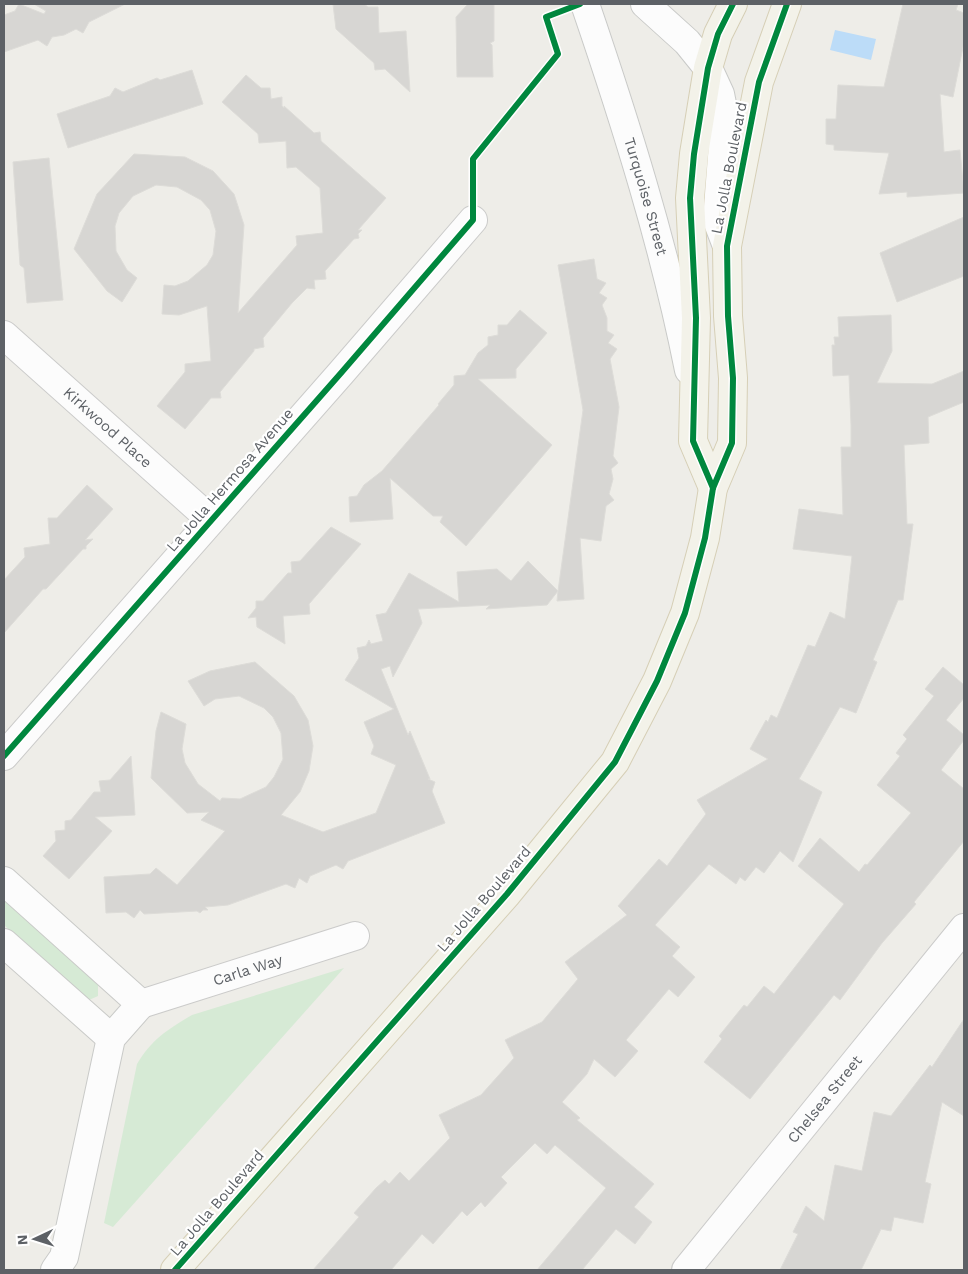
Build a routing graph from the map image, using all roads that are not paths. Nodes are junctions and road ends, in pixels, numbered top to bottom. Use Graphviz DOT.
graph roads {
  1 [pos="585,4"];
  2 [pos="645,4"];
  3 [pos="733,4"];
  4 [pos="787,4"];
  5 [pos="708,68"];
  6 [pos="473,220"];
  7 [pos="727,246"];
  8 [pos="4,335"];
  9 [pos="694,393"];
  10 [pos="713,488"];
  11 [pos="211,520"];
  12 [pos="4,756"];
  13 [pos="4,881"];
  14 [pos="964,928"];
  15 [pos="355,936"];
  16 [pos="4,944"];
  17 [pos="141,1004"];
  18 [pos="111,1038"];
  19 [pos="64,1266"];
  20 [pos="175,1270"];
  21 [pos="686,1270"];
  1 -- 9 [label="street, Turquoise Street"];
  2 -- 5 [label="street"];
  3 -- 5 [label="main road, La Jolla Boulevard"];
  4 -- 7 [label="main road, La Jolla Boulevard"];
  5 -- 7 [label="street"];
  5 -- 9 [label="main road, La Jolla Boulevard"];
  6 -- 11 [label="street, La Jolla Hermosa Avenue"];
  7 -- 10 [label="main road, La Jolla Boulevard"];
  8 -- 11 [label="street, Kirkwood Place"];
  9 -- 10 [label="main road, La Jolla Boulevard"];
  10 -- 20 [label="main road, La Jolla Boulevard"];
  11 -- 12 [label="street, La Jolla Hermosa Avenue"];
  13 -- 17 [label="street"];
  14 -- 21 [label="street, Chelsea Street"];
  15 -- 17 [label="street, Carla Way"];
  16 -- 18 [label="street"];
  17 -- 18 [label="street"];
  18 -- 19 [label="street"];
}
